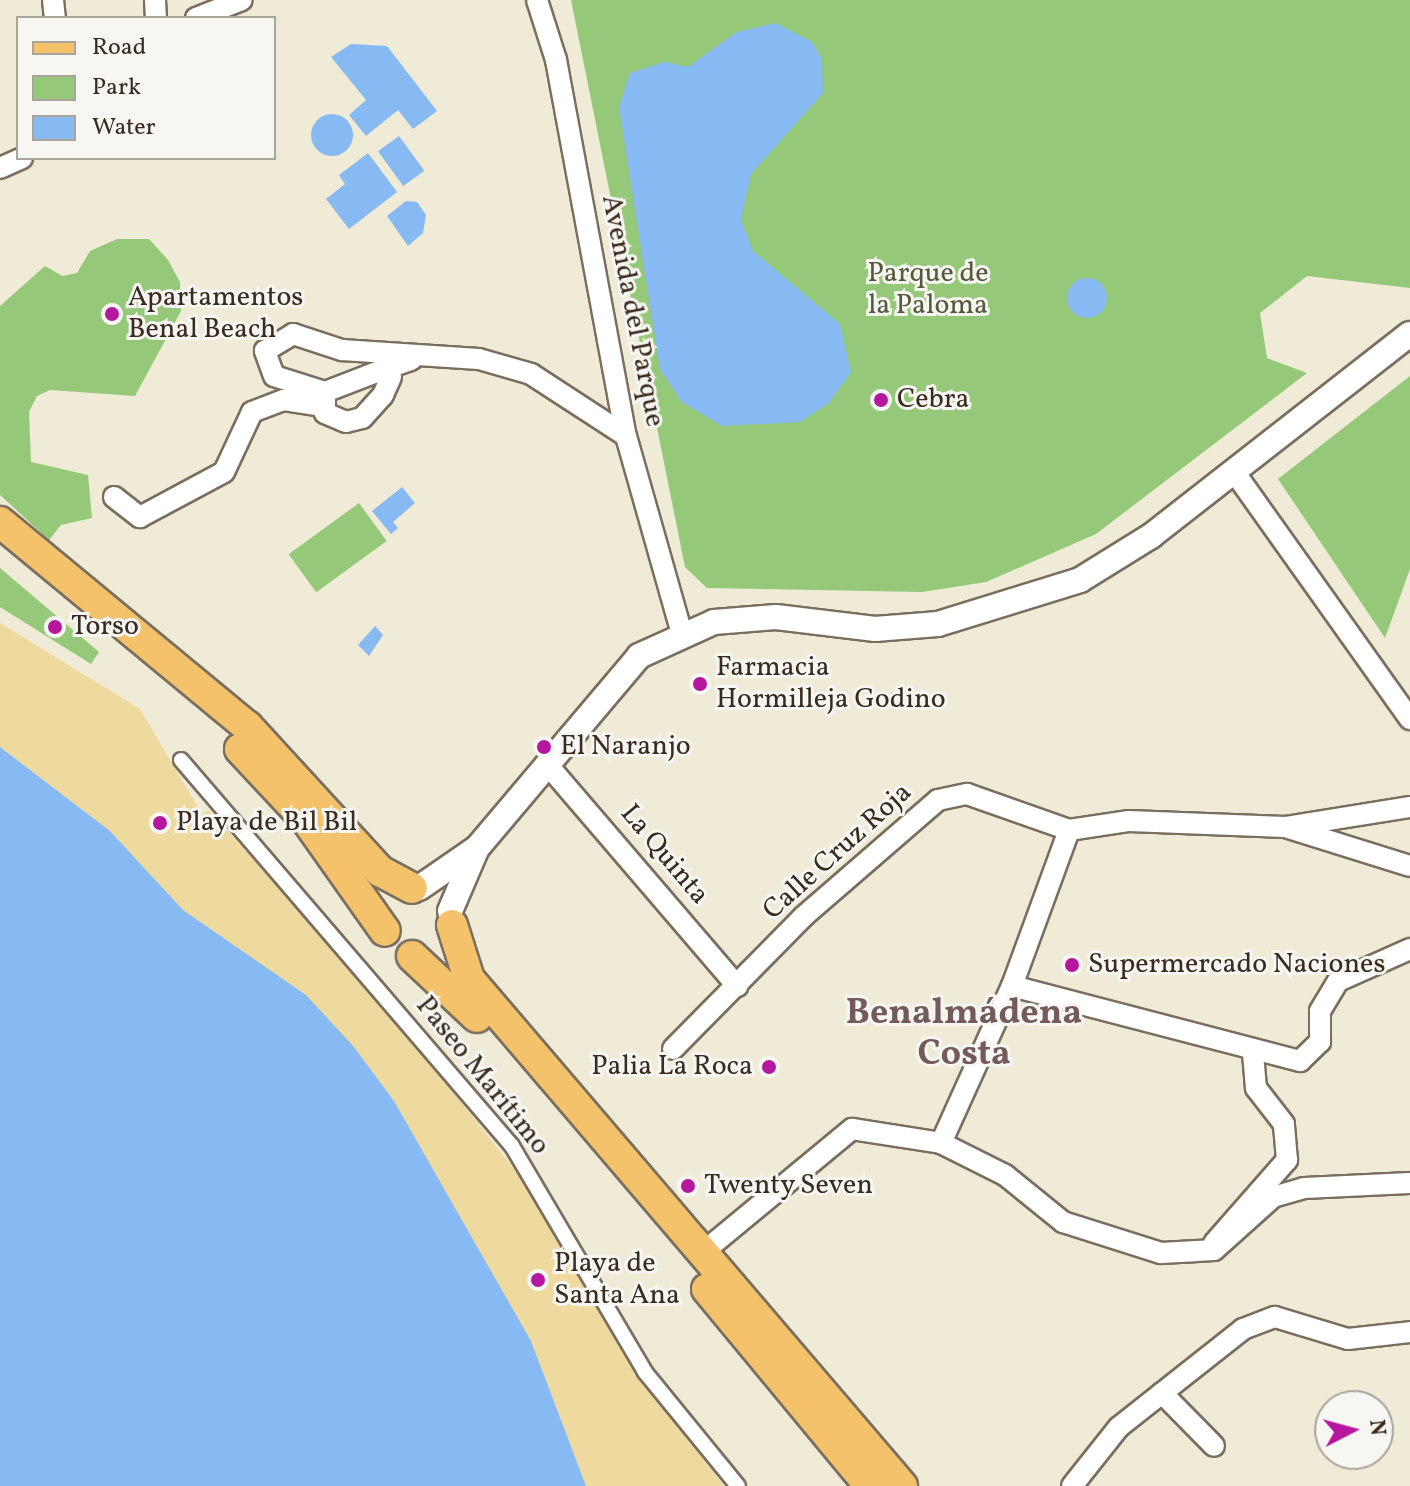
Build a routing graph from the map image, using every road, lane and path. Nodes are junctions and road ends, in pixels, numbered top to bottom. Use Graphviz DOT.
graph roads {
  1 [pos="242,0"];
  2 [pos="537,0"];
  3 [pos="201,16"];
  4 [pos="1410,334"];
  5 [pos="426,355"];
  6 [pos="382,370"];
  7 [pos="324,399"];
  8 [pos="626,436"];
  9 [pos="1235,473"];
  10 [pos="114,497"];
  11 [pos="0,522"];
  12 [pos="0,547"];
  13 [pos="681,631"];
  14 [pos="1410,719"];
  15 [pos="181,760"];
  16 [pos="546,763"];
  17 [pos="1410,807"];
  18 [pos="1285,827"];
  19 [pos="1069,830"];
  20 [pos="477,848"];
  21 [pos="1410,866"];
  22 [pos="416,888"];
  23 [pos="453,911"];
  24 [pos="385,931"];
  25 [pos="1410,949"];
  26 [pos="412,956"];
  27 [pos="737,986"];
  28 [pos="1012,986"];
  29 [pos="673,1049"];
  30 [pos="1253,1054"];
  31 [pos="941,1143"];
  32 [pos="1410,1183"];
  33 [pos="1214,1250"];
  34 [pos="702,1253"];
  35 [pos="1410,1332"];
  36 [pos="1162,1393"];
  37 [pos="1214,1446"];
  38 [pos="738,1486"];
  39 [pos="870,1486"];
  40 [pos="902,1486"];
  41 [pos="1072,1486"];
  1 -- 3 [label="street"];
  2 -- 8 [label="street, Avenida del Parque"];
  4 -- 9 [label="street"];
  5 -- 6 [label="street"];
  5 -- 7 [label="street"];
  5 -- 8 [label="street"];
  6 -- 7 [label="street"];
  6 -- 7 [label="street"];
  7 -- 10 [label="street"];
  8 -- 13 [label="street, Avenida del Parque"];
  9 -- 13 [label="street"];
  9 -- 14 [label="street"];
  11 -- 22 [label="main road"];
  12 -- 24 [label="main road"];
  13 -- 16 [label="street"];
  15 -- 38 [label="street, Paseo Marítimo"];
  16 -- 20 [label="street"];
  16 -- 27 [label="street, La Quinta"];
  17 -- 18 [label="street, Calle Cruz Roja"];
  18 -- 19 [label="street, Calle Cruz Roja"];
  18 -- 21 [label="street"];
  19 -- 27 [label="street, Calle Cruz Roja"];
  19 -- 28 [label="street"];
  20 -- 22 [label="street"];
  20 -- 23 [label="street"];
  22 -- 23 [label="main road"];
  22 -- 24 [label="main road"];
  23 -- 26 [label="main road"];
  23 -- 34 [label="main road"];
  24 -- 26 [label="main road"];
  25 -- 30 [label="street"];
  26 -- 39 [label="main road"];
  27 -- 29 [label="street, Calle Cruz Roja"];
  28 -- 30 [label="street"];
  28 -- 31 [label="street"];
  30 -- 33 [label="street"];
  31 -- 33 [label="street"];
  31 -- 34 [label="street"];
  32 -- 33 [label="street"];
  34 -- 40 [label="main road"];
  35 -- 36 [label="street"];
  36 -- 37 [label="street"];
  36 -- 41 [label="street"];
}
